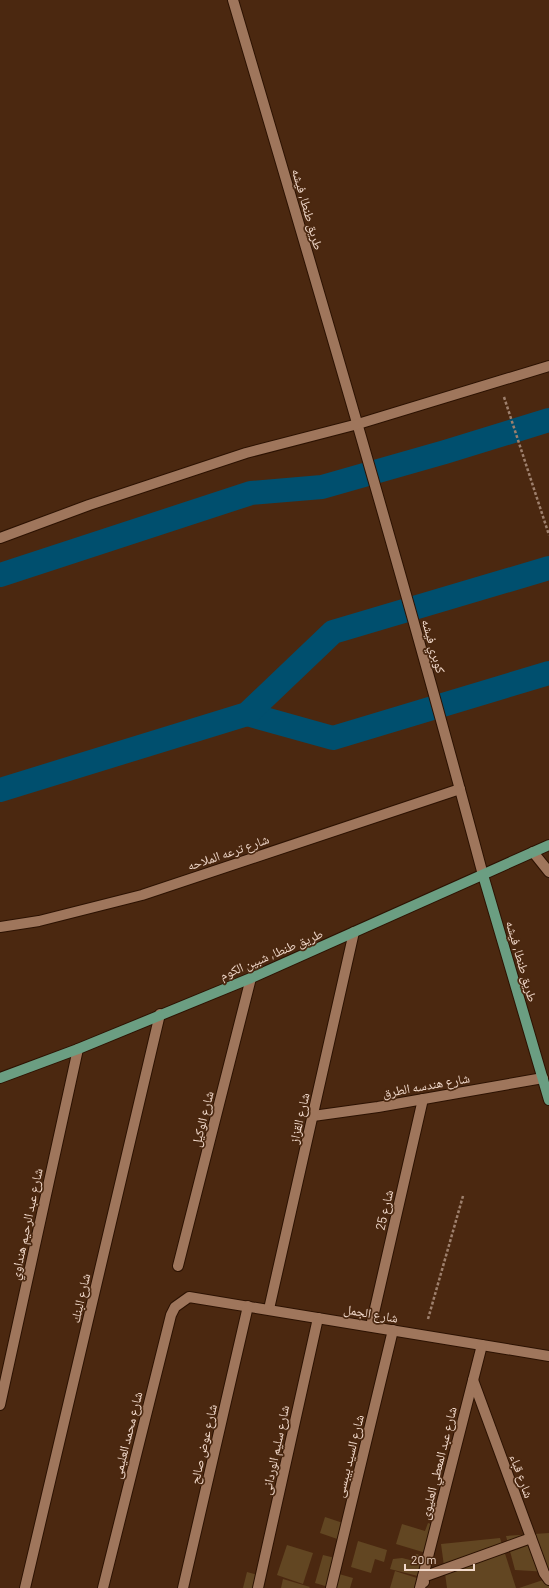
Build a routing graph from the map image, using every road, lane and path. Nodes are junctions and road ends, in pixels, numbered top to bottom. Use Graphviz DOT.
graph roads {
  1 [pos="233,0"];
  2 [pos="549,366"];
  3 [pos="499,382"];
  4 [pos="358,424"];
  5 [pos="549,535"];
  6 [pos="0,538"];
  7 [pos="460,789"];
  8 [pos="549,846"];
  9 [pos="533,852"];
  10 [pos="549,872"];
  11 [pos="483,875"];
  12 [pos="0,927"];
  13 [pos="354,932"];
  14 [pos="251,978"];
  15 [pos="160,1014"];
  16 [pos="78,1049"];
  17 [pos="0,1078"];
  18 [pos="543,1078"];
  19 [pos="423,1099"];
  20 [pos="549,1100"];
  21 [pos="313,1116"];
  22 [pos="463,1196"];
  23 [pos="178,1266"];
  24 [pos="189,1296"];
  25 [pos="248,1306"];
  26 [pos="269,1310"];
  27 [pos="318,1318"];
  28 [pos="371,1326"];
  29 [pos="393,1330"];
  30 [pos="424,1335"];
  31 [pos="482,1344"];
  32 [pos="549,1356"];
  33 [pos="473,1380"];
  34 [pos="0,1406"];
  35 [pos="531,1538"];
  36 [pos="423,1577"];
  37 [pos="549,1580"];
  38 [pos="25,1588"];
  39 [pos="103,1588"];
  40 [pos="183,1588"];
  41 [pos="258,1588"];
  42 [pos="331,1588"];
  43 [pos="420,1588"];
  44 [pos="426,1588"];
  1 -- 4 [label="street, طريق طنطا, فيشه"];
  2 -- 3 [label="street"];
  3 -- 4 [label="street"];
  3 -- 5 [label="path"];
  4 -- 6 [label="street"];
  4 -- 7 [label="street, كوبري فيشه"];
  7 -- 11 [label="street, كوبري فيشه"];
  7 -- 12 [label="street, شارع ترعه الملاحه"];
  8 -- 9 [label="main road, طريق طنطا, شبين الكوم"];
  9 -- 10 [label="street"];
  9 -- 11 [label="main road, طريق طنطا, شبين الكوم"];
  11 -- 13 [label="main road, طريق طنطا, شبين الكوم"];
  11 -- 18 [label="main road, طريق طنطا, فيشه"];
  13 -- 14 [label="main road, طريق طنطا, شبين الكوم"];
  13 -- 21 [label="street, شارع القزاز"];
  14 -- 15 [label="main road, طريق طنطا, شبين الكوم"];
  14 -- 23 [label="street, شارع الوكيل"];
  15 -- 16 [label="main road, طريق طنطا, شبين الكوم"];
  15 -- 38 [label="street, شارع البنك"];
  16 -- 17 [label="main road, طريق طنطا, شبين الكوم"];
  16 -- 34 [label="street, شارع عبد الرحيم هنداوي"];
  18 -- 19 [label="street, شارع هندسه الطرق"];
  18 -- 20 [label="main road, طريق طنطا, فيشه"];
  19 -- 21 [label="street, شارع هندسه الطرق"];
  19 -- 28 [label="street, شارع 25"];
  21 -- 26 [label="street, شارع القزاز"];
  22 -- 30 [label="path"];
  24 -- 25 [label="street, شارع الجمل"];
  24 -- 39 [label="street, شارع محمد العليمى"];
  25 -- 26 [label="street, شارع الجمل"];
  25 -- 40 [label="street, شارع عوض صالح"];
  26 -- 27 [label="street, شارع الجمل"];
  27 -- 28 [label="street, شارع الجمل"];
  27 -- 41 [label="street, شارع سليم الوردانى"];
  28 -- 29 [label="street, شارع الجمل"];
  29 -- 30 [label="street, شارع الجمل"];
  29 -- 42 [label="street, شارع السيد بيبسى"];
  30 -- 31 [label="street, شارع الجمل"];
  31 -- 32 [label="street, شارع الجمل"];
  31 -- 33 [label="street, شارع عبد المعطي العليوى"];
  33 -- 35 [label="street, شارع قباء"];
  33 -- 36 [label="street, شارع عبد المعطي العليوى"];
  35 -- 36 [label="street"];
  35 -- 37 [label="street, شارع قباء"];
  36 -- 43 [label="street, شارع عبد المعطي العليوى"];
  36 -- 44 [label="street"];
}
